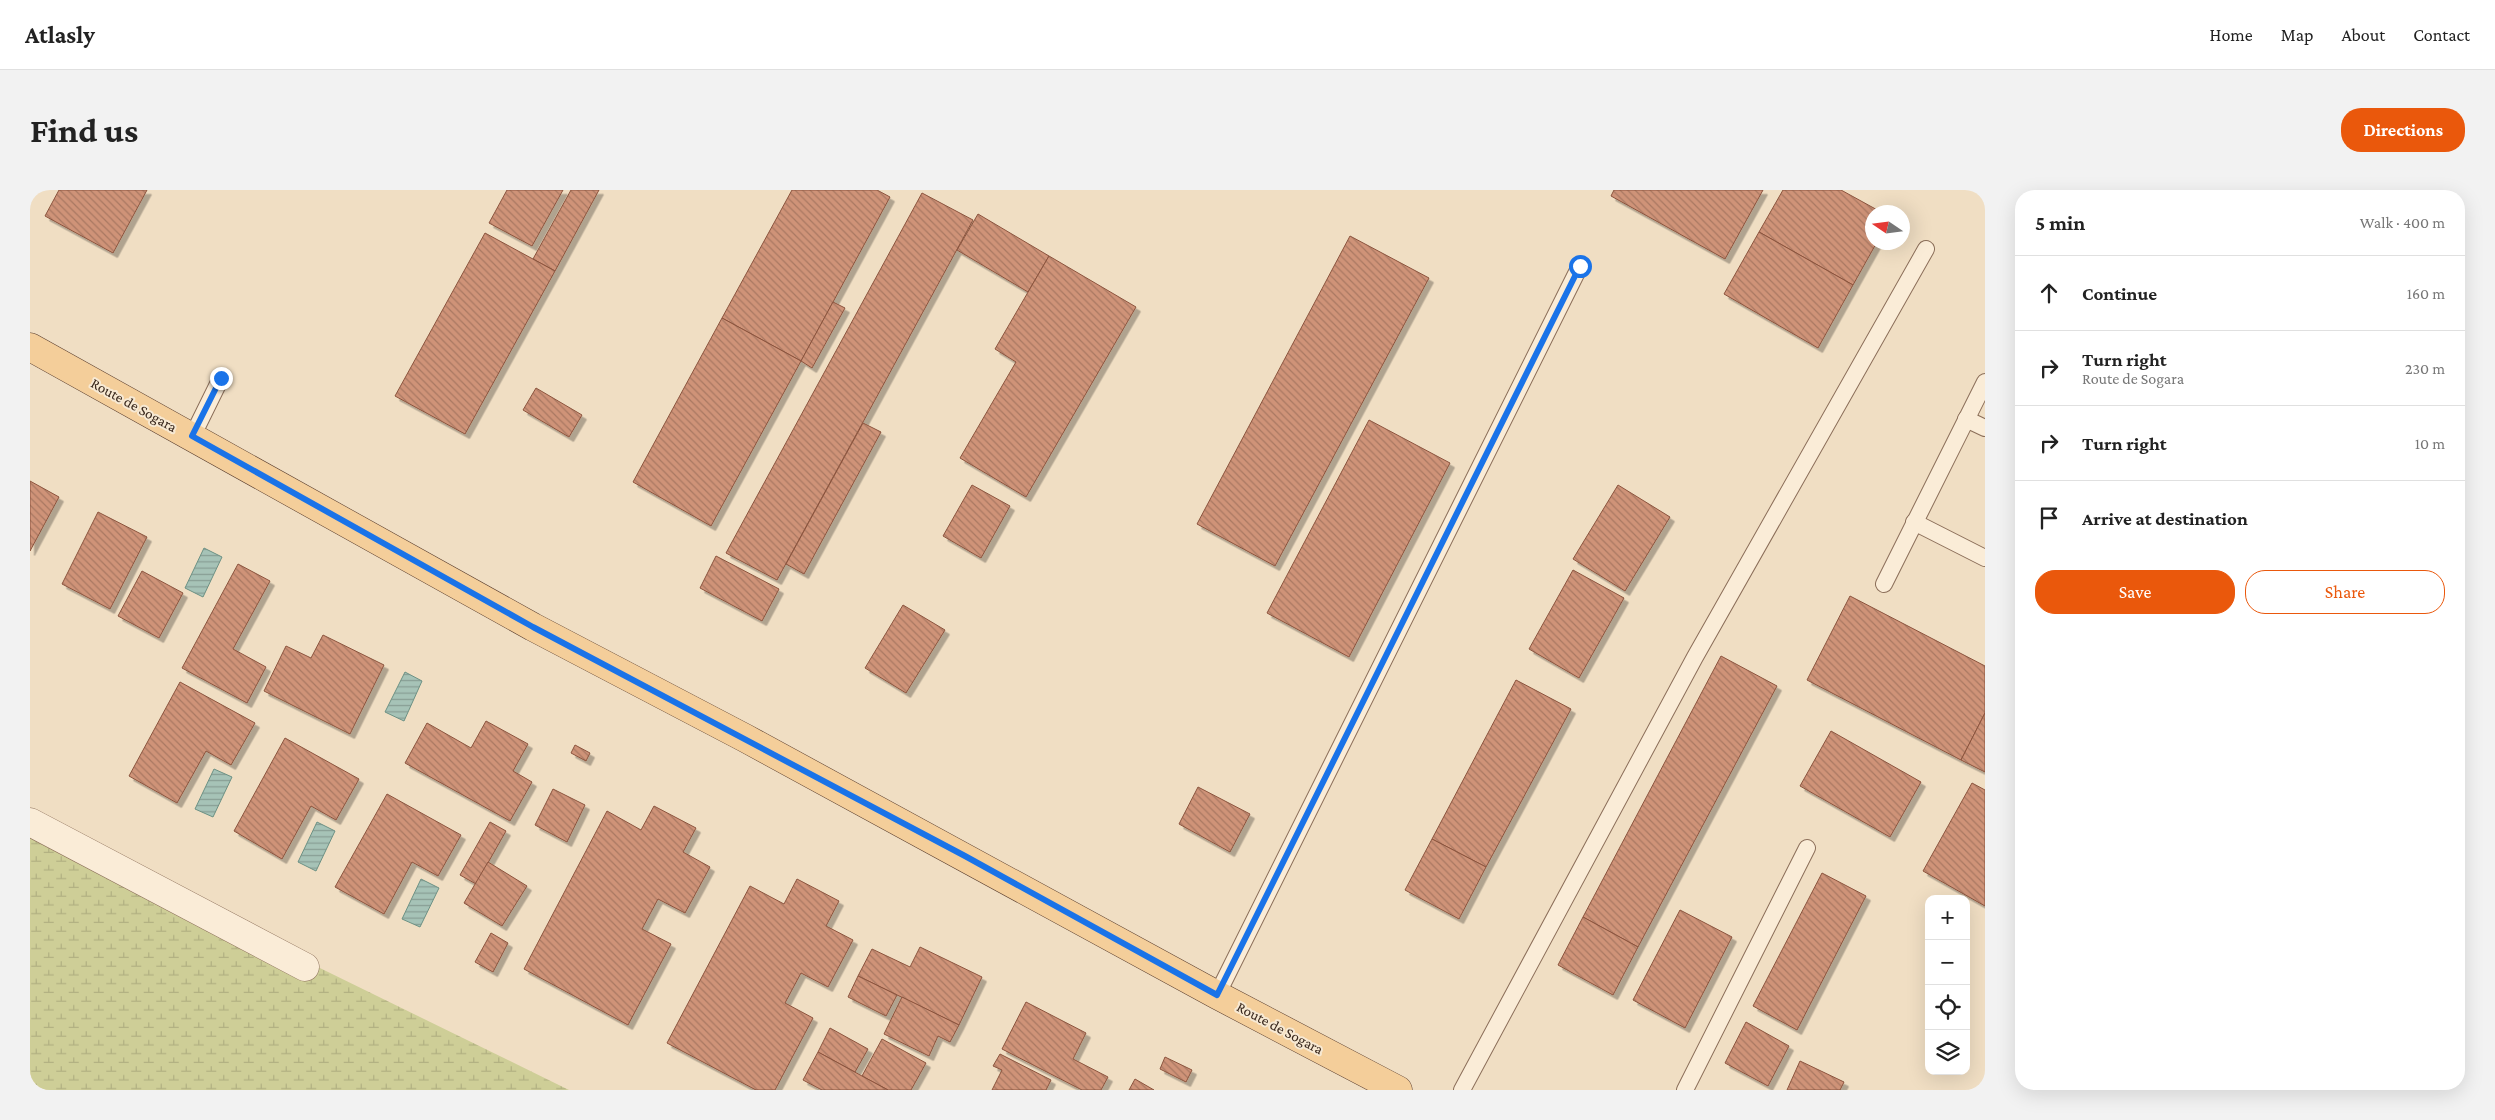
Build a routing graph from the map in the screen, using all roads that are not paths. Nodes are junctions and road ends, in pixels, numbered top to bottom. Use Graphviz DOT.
graph roads {
  1 [pos="1926,249"];
  2 [pos="1580,266"];
  3 [pos="30,348"];
  4 [pos="221,378"];
  5 [pos="1985,382"];
  6 [pos="1966,419"];
  7 [pos="1985,428"];
  8 [pos="192,436"];
  9 [pos="1914,522"];
  10 [pos="1985,558"];
  11 [pos="1884,584"];
  12 [pos="30,822"];
  13 [pos="1807,848"];
  14 [pos="306,967"];
  15 [pos="1217,995"];
  16 [pos="1398,1090"];
  17 [pos="1462,1090"];
  18 [pos="1685,1090"];
  1 -- 17 [label="lane"];
  2 -- 15 [label="lane"];
  3 -- 8 [label="main road, Route de Sogara"];
  4 -- 8 [label="lane"];
  5 -- 6 [label="lane"];
  6 -- 7 [label="lane"];
  6 -- 9 [label="lane"];
  8 -- 15 [label="main road, Route de Sogara"];
  9 -- 10 [label="lane"];
  9 -- 11 [label="lane"];
  12 -- 14 [label="street"];
  13 -- 18 [label="lane"];
  15 -- 16 [label="main road, Route de Sogara"];
}
